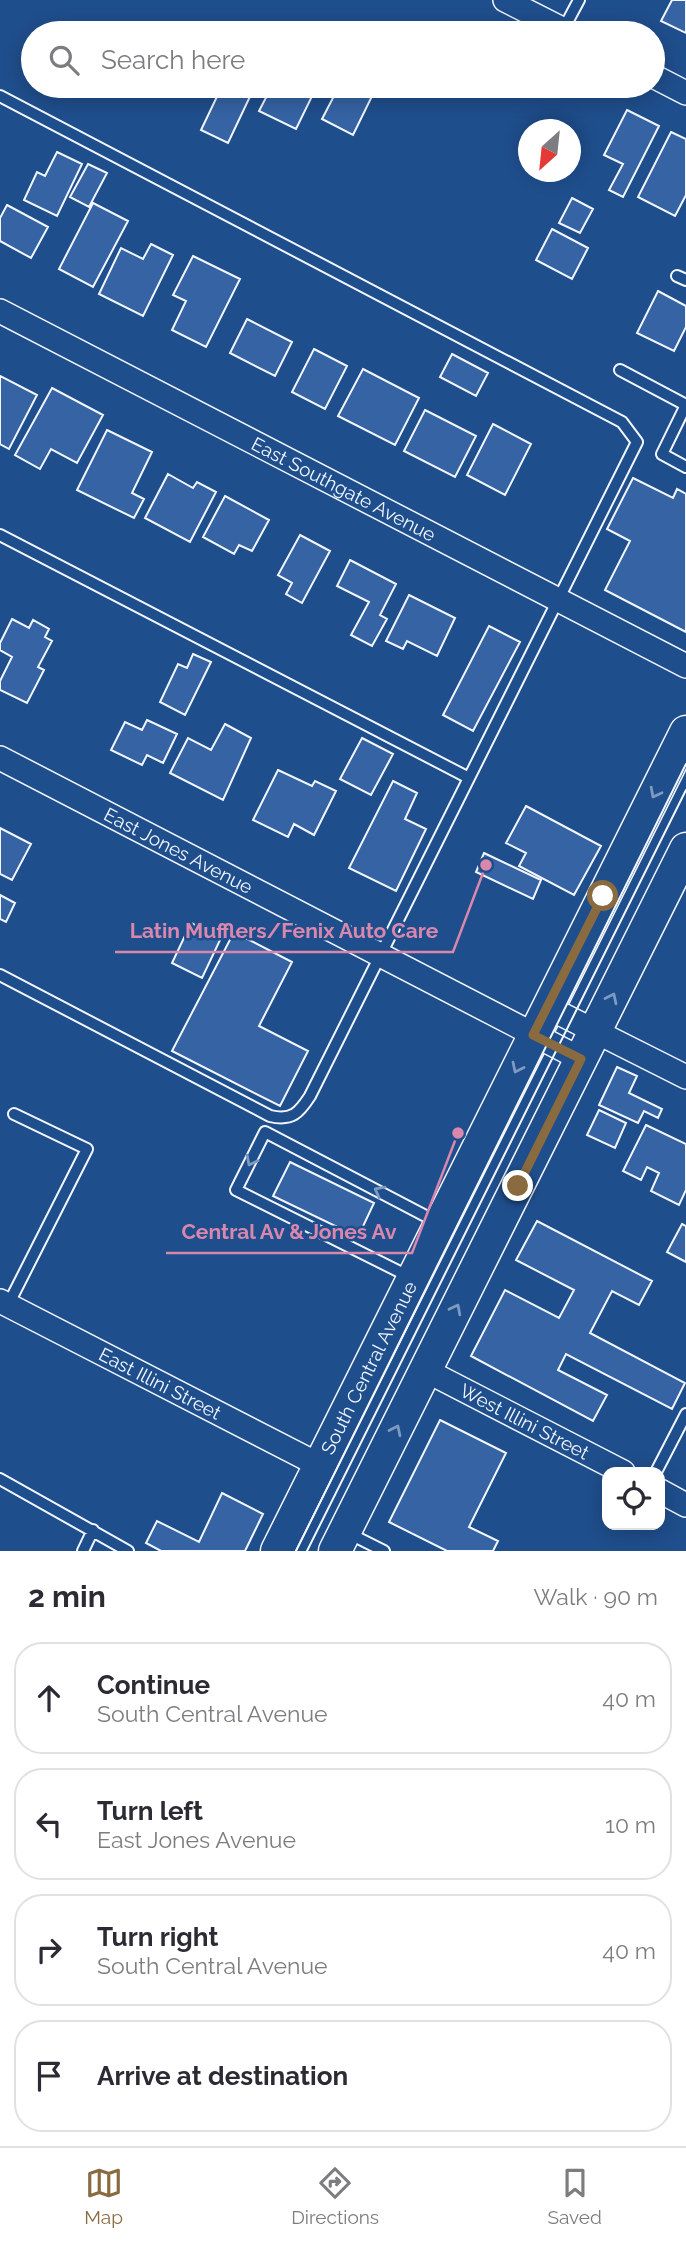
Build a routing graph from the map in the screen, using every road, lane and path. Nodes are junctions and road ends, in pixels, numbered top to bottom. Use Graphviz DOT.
graph roads {
  1 [pos="505,0"];
  2 [pos="579,0"];
  3 [pos="546,21"];
  4 [pos="571,21"];
  5 [pos="665,82"];
  6 [pos="686,93"];
  7 [pos="0,96"];
  8 [pos="0,310"];
  9 [pos="620,370"];
  10 [pos="686,405"];
  11 [pos="686,467"];
  12 [pos="0,535"];
  13 [pos="556,599"];
  14 [pos="686,666"];
  15 [pos="686,732"];
  16 [pos="0,758"];
  17 [pos="469,778"];
  18 [pos="686,849"];
  19 [pos="381,956"];
  20 [pos="0,975"];
  21 [pos="547,1007"];
  22 [pos="596,1030"];
  23 [pos="533,1035"];
  24 [pos="581,1059"];
  25 [pos="686,1077"];
  26 [pos="14,1114"];
  27 [pos="440,1223"];
  28 [pos="412,1278"];
  29 [pos="4,1303"];
  30 [pos="425,1370"];
  31 [pos="686,1414"];
  32 [pos="319,1465"];
  33 [pos="613,1467"];
  34 [pos="659,1467"];
  35 [pos="0,1479"];
  36 [pos="665,1494"];
  37 [pos="686,1505"];
  38 [pos="93,1530"];
  39 [pos="340,1541"];
  40 [pos="83,1551"];
  41 [pos="128,1551"];
  42 [pos="277,1551"];
  43 [pos="384,1551"];
  1 -- 3 [label="street"];
  2 -- 4 [label="lane"];
  5 -- 6 [label="street"];
  7 -- 13 [label="lane"];
  8 -- 13 [label="street, East Southgate Avenue"];
  9 -- 10 [label="lane"];
  10 -- 11 [label="lane"];
  12 -- 17 [label="lane"];
  13 -- 14 [label="street, East Southgate Avenue"];
  13 -- 17 [label="lane"];
  15 -- 21 [label="main road, South Central Avenue, one-way"];
  16 -- 19 [label="street, East Jones Avenue"];
  17 -- 19 [label="lane"];
  22 -- 18 [label="main road, one-way"];
  19 -- 20 [label="lane"];
  19 -- 23 [label="street, East Jones Avenue"];
  21 -- 22 [label="street"];
  21 -- 23 [label="main road, South Central Avenue"];
  22 -- 24 [label="main road"];
  22 -- 25 [label="street"];
  23 -- 24 [label="street, East Jones Avenue"];
  23 -- 27 [label="main road, South Central Avenue, one-way"];
  30 -- 24 [label="main road, one-way"];
  26 -- 29 [label="lane"];
  27 -- 28 [label="main road, South Central Avenue"];
  27 -- 28 [label="lane, one-way"];
  28 -- 32 [label="main road, South Central Avenue"];
  29 -- 32 [label="street, East Illini Street"];
  30 -- 33 [label="street, West Illini Street"];
  39 -- 30 [label="main road, one-way"];
  31 -- 34 [label="lane"];
  32 -- 42 [label="main road, South Central Avenue"];
  35 -- 38 [label="lane"];
  36 -- 37 [label="street"];
  38 -- 40 [label="lane"];
  38 -- 41 [label="lane"];
  39 -- 43 [label="lane"];
}
